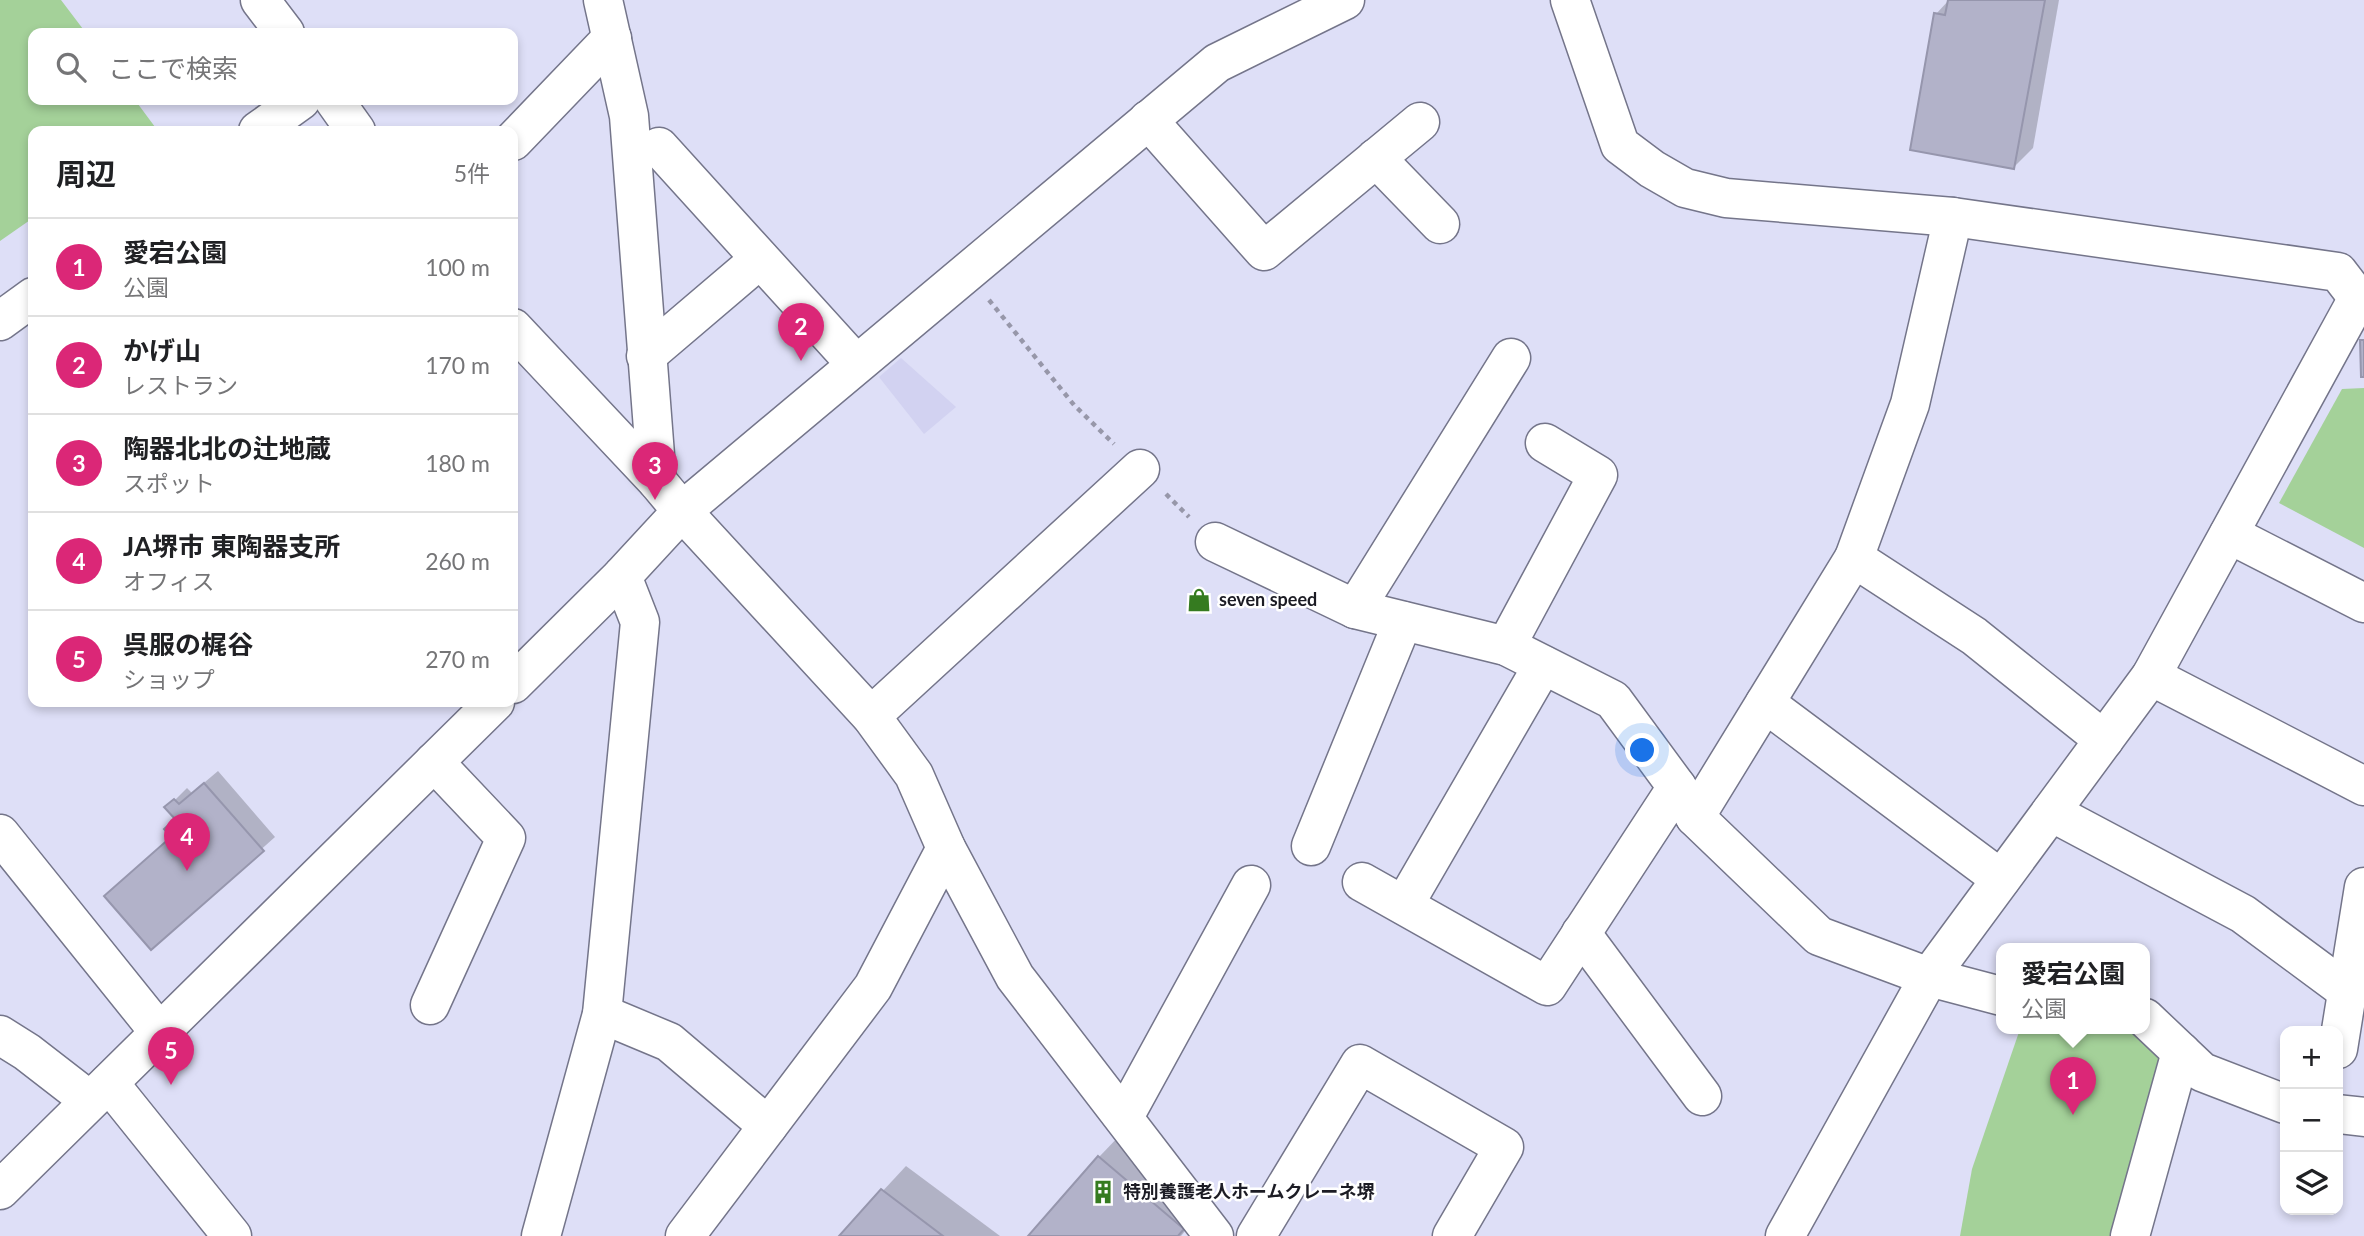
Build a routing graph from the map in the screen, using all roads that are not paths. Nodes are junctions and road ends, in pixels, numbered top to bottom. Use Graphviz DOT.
graph roads {
  1 [pos="260,0"];
  2 [pos="603,0"];
  3 [pos="1345,0"];
  4 [pos="1570,0"];
  5 [pos="281,28"];
  6 [pos="612,38"];
  7 [pos="294,105"];
  8 [pos="338,105"];
  9 [pos="1149,120"];
  10 [pos="1420,122"];
  11 [pos="265,126"];
  12 [pos="352,126"];
  13 [pos="518,136"];
  14 [pos="659,147"];
  15 [pos="1376,158"];
  16 [pos="1953,217"];
  17 [pos="1440,224"];
  18 [pos="760,259"];
  19 [pos="2361,298"];
  20 [pos="28,301"];
  21 [pos="0,321"];
  22 [pos="518,332"];
  23 [pos="646,356"];
  24 [pos="1511,358"];
  25 [pos="856,364"];
  26 [pos="1545,443"];
  27 [pos="1140,470"];
  28 [pos="657,481"];
  29 [pos="682,511"];
  30 [pos="2229,534"];
  31 [pos="1215,542"];
  32 [pos="1854,558"];
  33 [pos="622,576"];
  34 [pos="2364,603"];
  35 [pos="1355,609"];
  36 [pos="1403,621"];
  37 [pos="1506,646"];
  38 [pos="1543,665"];
  39 [pos="2151,676"];
  40 [pos="518,679"];
  41 [pos="1765,703"];
  42 [pos="490,707"];
  43 [pos="872,716"];
  44 [pos="2104,740"];
  45 [pos="434,762"];
  46 [pos="2364,786"];
  47 [pos="1686,802"];
  48 [pos="2051,812"];
  49 [pos="0,834"];
  50 [pos="1311,846"];
  51 [pos="946,848"];
  52 [pos="2001,879"];
  53 [pos="1362,882"];
  54 [pos="1251,885"];
  55 [pos="2364,887"];
  56 [pos="1404,905"];
  57 [pos="1581,933"];
  58 [pos="1928,976"];
  59 [pos="2347,991"];
  60 [pos="1996,995"];
  61 [pos="430,1005"];
  62 [pos="602,1014"];
  63 [pos="2150,1023"];
  64 [pos="2342,1026"];
  65 [pos="160,1034"];
  66 [pos="0,1035"];
  67 [pos="2181,1052"];
  68 [pos="99,1091"];
  69 [pos="1702,1096"];
  70 [pos="2280,1102"];
  71 [pos="2343,1115"];
  72 [pos="1124,1117"];
  73 [pos="2364,1118"];
  74 [pos="768,1126"];
  75 [pos="0,1190"];
  76 [pos="232,1236"];
  77 [pos="541,1236"];
  78 [pos="685,1236"];
  79 [pos="1214,1236"];
  80 [pos="1256,1236"];
  81 [pos="1452,1236"];
  82 [pos="1785,1236"];
  83 [pos="2130,1236"];
  1 -- 5 [label="street"];
  2 -- 6 [label="street"];
  3 -- 9 [label="street"];
  4 -- 16 [label="street"];
  6 -- 13 [label="street"];
  6 -- 23 [label="street"];
  7 -- 11 [label="street"];
  8 -- 12 [label="street"];
  9 -- 15 [label="street"];
  9 -- 25 [label="street"];
  10 -- 15 [label="street"];
  14 -- 18 [label="street"];
  15 -- 17 [label="street"];
  16 -- 19 [label="street"];
  16 -- 32 [label="street"];
  18 -- 23 [label="street"];
  18 -- 25 [label="street"];
  19 -- 30 [label="street"];
  20 -- 21 [label="street"];
  22 -- 28 [label="street"];
  23 -- 28 [label="street"];
  24 -- 35 [label="street"];
  25 -- 29 [label="street"];
  26 -- 37 [label="street"];
  27 -- 43 [label="street"];
  28 -- 29 [label="street"];
  29 -- 33 [label="street"];
  29 -- 43 [label="street"];
  30 -- 34 [label="street"];
  30 -- 39 [label="street"];
  31 -- 35 [label="street"];
  32 -- 41 [label="street"];
  32 -- 44 [label="street"];
  33 -- 40 [label="street"];
  33 -- 62 [label="street"];
  35 -- 36 [label="street"];
  36 -- 37 [label="street"];
  36 -- 50 [label="street"];
  37 -- 38 [label="street"];
  38 -- 47 [label="street"];
  38 -- 56 [label="street"];
  39 -- 44 [label="street"];
  39 -- 46 [label="street"];
  41 -- 47 [label="street"];
  41 -- 52 [label="street"];
  42 -- 45 [label="street"];
  43 -- 51 [label="street"];
  44 -- 48 [label="street"];
  45 -- 61 [label="street"];
  45 -- 65 [label="street"];
  47 -- 57 [label="street"];
  47 -- 58 [label="street"];
  48 -- 52 [label="street"];
  48 -- 59 [label="street"];
  49 -- 65 [label="street"];
  51 -- 72 [label="street"];
  51 -- 74 [label="street"];
  52 -- 58 [label="street"];
  53 -- 56 [label="street"];
  54 -- 72 [label="street"];
  55 -- 59 [label="street"];
  56 -- 57 [label="street"];
  57 -- 69 [label="street"];
  58 -- 60 [label="street"];
  58 -- 82 [label="street"];
  59 -- 64 [label="street"];
  62 -- 74 [label="street"];
  62 -- 77 [label="street"];
  63 -- 67 [label="street"];
  65 -- 68 [label="street"];
  66 -- 68 [label="street"];
  67 -- 70 [label="street"];
  67 -- 83 [label="street"];
  68 -- 75 [label="street"];
  68 -- 76 [label="street"];
  71 -- 73 [label="street"];
  72 -- 79 [label="street"];
  74 -- 78 [label="street"];
  80 -- 81 [label="street"];
}
